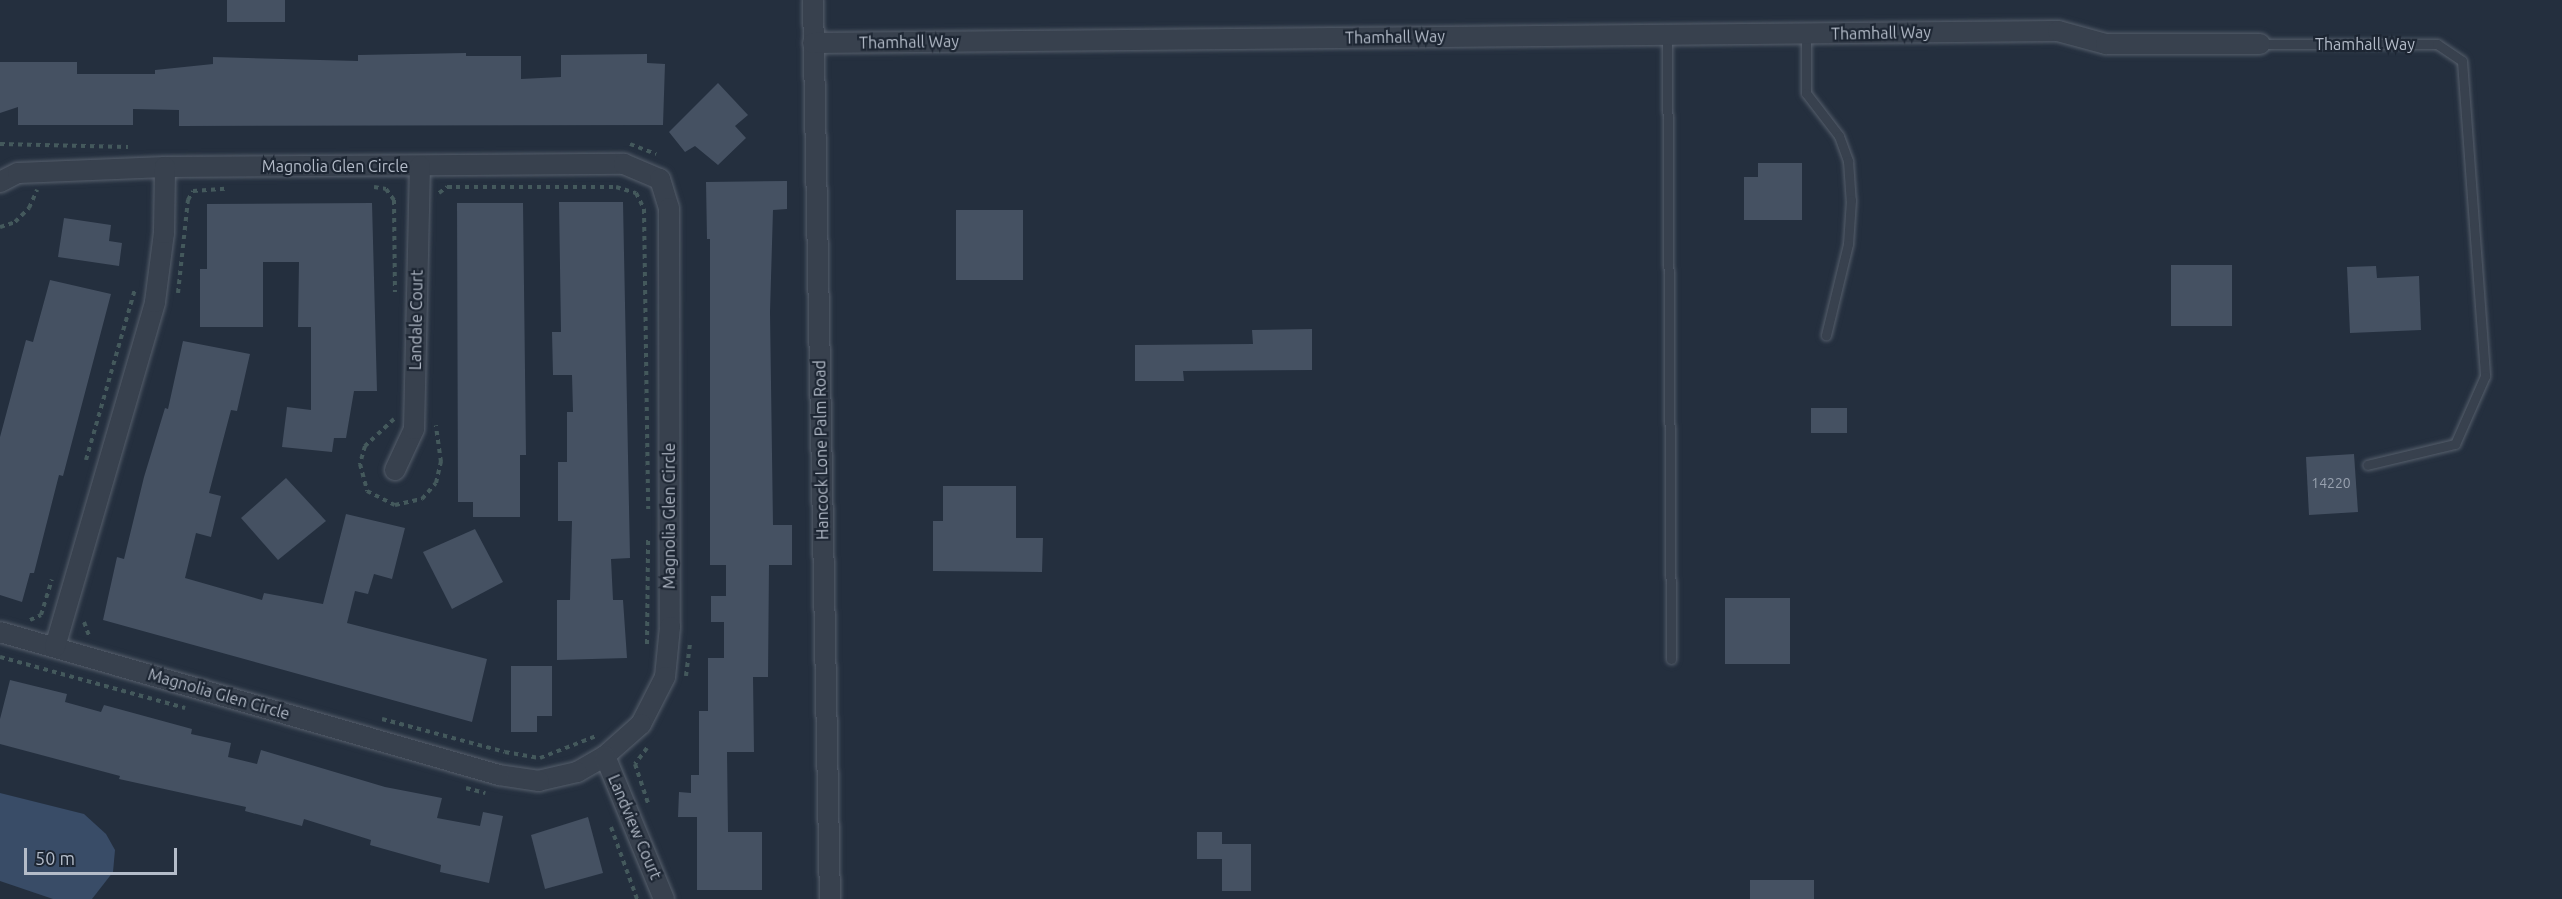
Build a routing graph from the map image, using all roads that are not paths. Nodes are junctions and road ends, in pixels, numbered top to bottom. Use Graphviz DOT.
graph roads {
  1 [pos="813,0"];
  2 [pos="1806,33"];
  3 [pos="1667,35"];
  4 [pos="813,43"];
  5 [pos="2260,44"];
  6 [pos="420,166"];
  7 [pos="165,168"];
  8 [pos="0,182"];
  9 [pos="1826,335"];
  10 [pos="2367,465"];
  11 [pos="395,470"];
  12 [pos="0,632"];
  13 [pos="56,647"];
  14 [pos="1671,659"];
  15 [pos="604,756"];
  16 [pos="664,899"];
  17 [pos="830,899"];
  1 -- 4 [label="street, Hancock Lone Palm Road"];
  2 -- 3 [label="street, Thamhall Way"];
  2 -- 5 [label="street, Thamhall Way"];
  2 -- 9 [label="lane"];
  3 -- 4 [label="street, Thamhall Way"];
  3 -- 14 [label="lane"];
  4 -- 17 [label="street, Hancock Lone Palm Road"];
  5 -- 10 [label="lane, Thamhall Way"];
  6 -- 7 [label="street, Magnolia Glen Circle"];
  6 -- 11 [label="street, Landale Court"];
  6 -- 15 [label="street, Magnolia Glen Circle"];
  7 -- 8 [label="street, Magnolia Glen Circle"];
  7 -- 13 [label="street"];
  12 -- 13 [label="street, Magnolia Glen Circle"];
  13 -- 15 [label="street, Magnolia Glen Circle"];
  15 -- 16 [label="street, Landview Court"];
}
